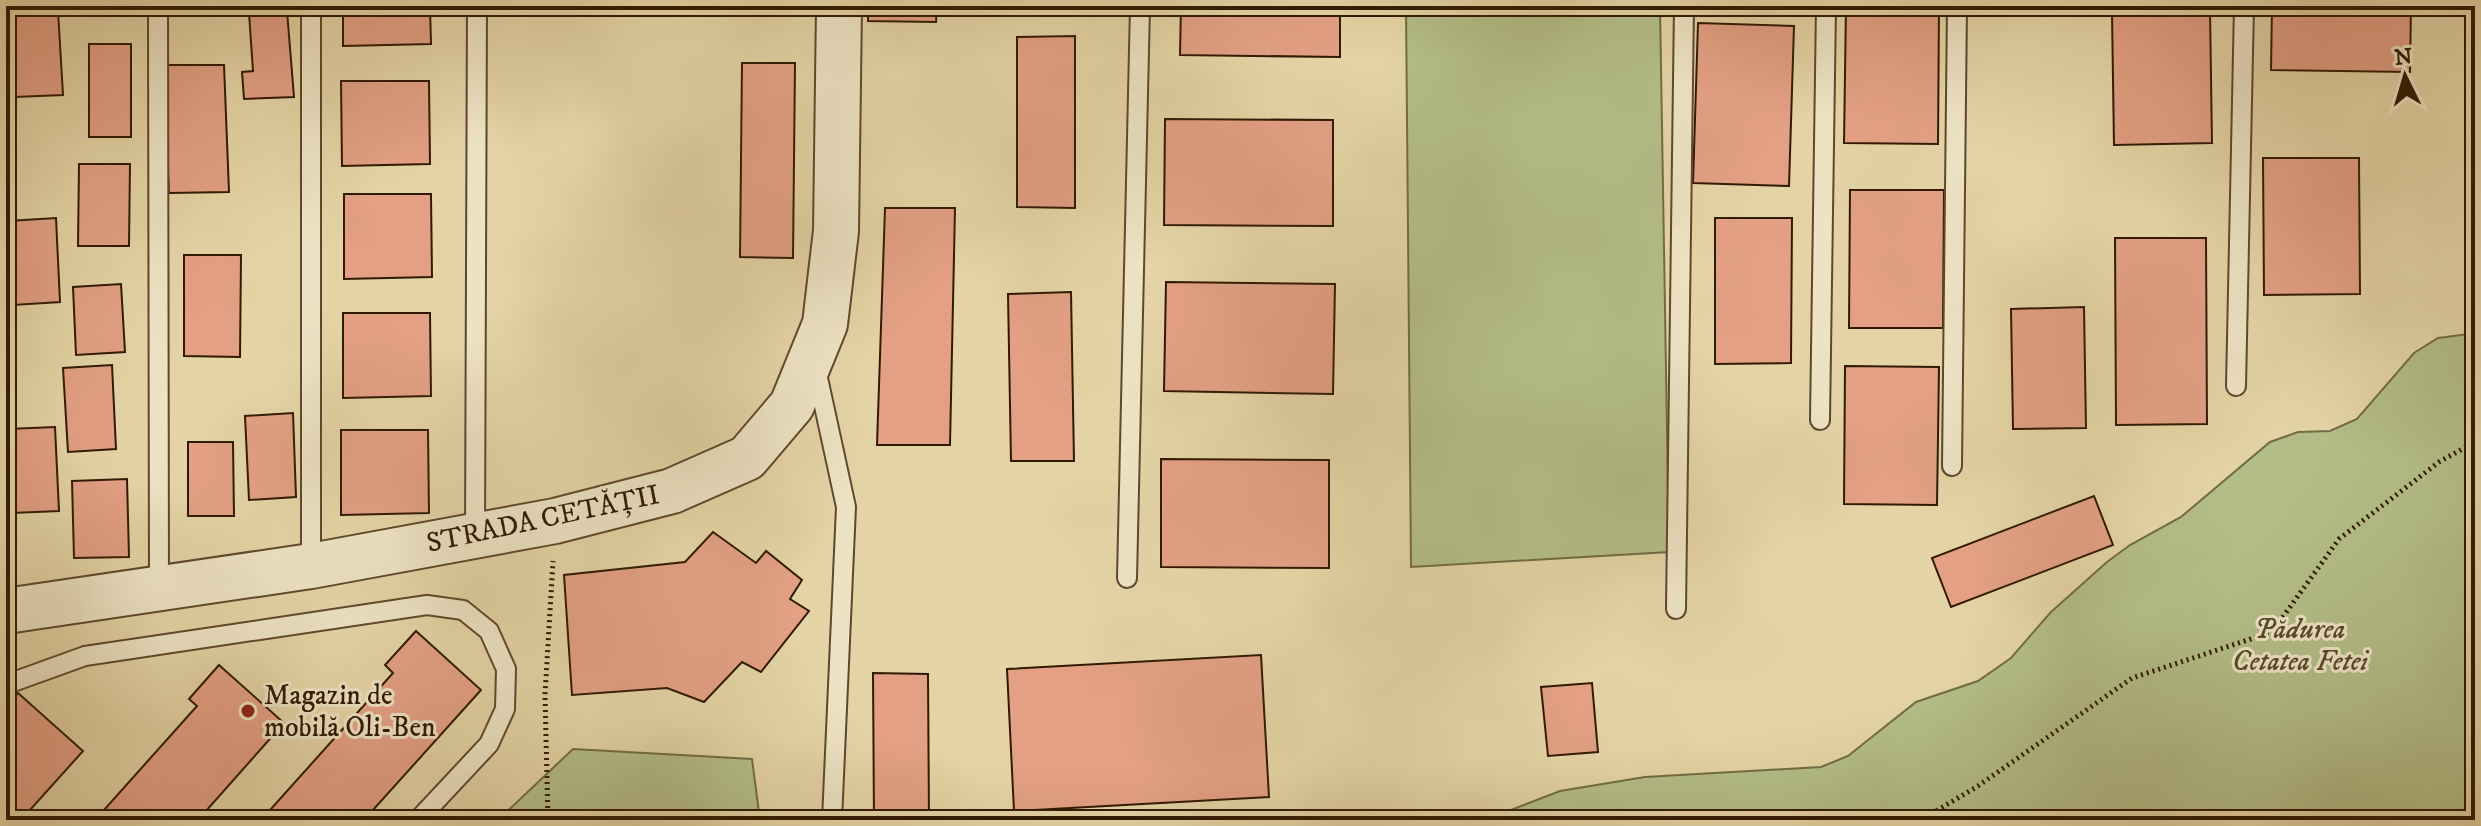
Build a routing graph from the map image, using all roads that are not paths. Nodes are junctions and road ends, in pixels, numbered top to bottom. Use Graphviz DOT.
graph roads {
  1 [pos="158,6"];
  2 [pos="311,6"];
  3 [pos="477,6"];
  4 [pos="839,6"];
  5 [pos="1140,6"];
  6 [pos="1684,6"];
  7 [pos="1826,6"];
  8 [pos="1957,6"];
  9 [pos="2244,6"];
  10 [pos="812,355"];
  11 [pos="2236,386"];
  12 [pos="1820,420"];
  13 [pos="1952,466"];
  14 [pos="475,536"];
  15 [pos="311,566"];
  16 [pos="1127,578"];
  17 [pos="159,589"];
  18 [pos="1676,609"];
  19 [pos="6,611"];
  20 [pos="6,686"];
  21 [pos="418,820"];
  22 [pos="832,820"];
  1 -- 17 [label="lane"];
  2 -- 15 [label="lane"];
  3 -- 14 [label="lane"];
  4 -- 10 [label="street, STRADA CETĂȚII"];
  5 -- 16 [label="lane"];
  6 -- 18 [label="lane"];
  7 -- 12 [label="lane"];
  8 -- 13 [label="lane"];
  9 -- 11 [label="lane"];
  10 -- 14 [label="street, STRADA CETĂȚII"];
  10 -- 22 [label="lane"];
  14 -- 15 [label="street, STRADA CETĂȚII"];
  15 -- 17 [label="street, STRADA CETĂȚII"];
  17 -- 19 [label="street, STRADA CETĂȚII"];
  20 -- 21 [label="lane"];
}
